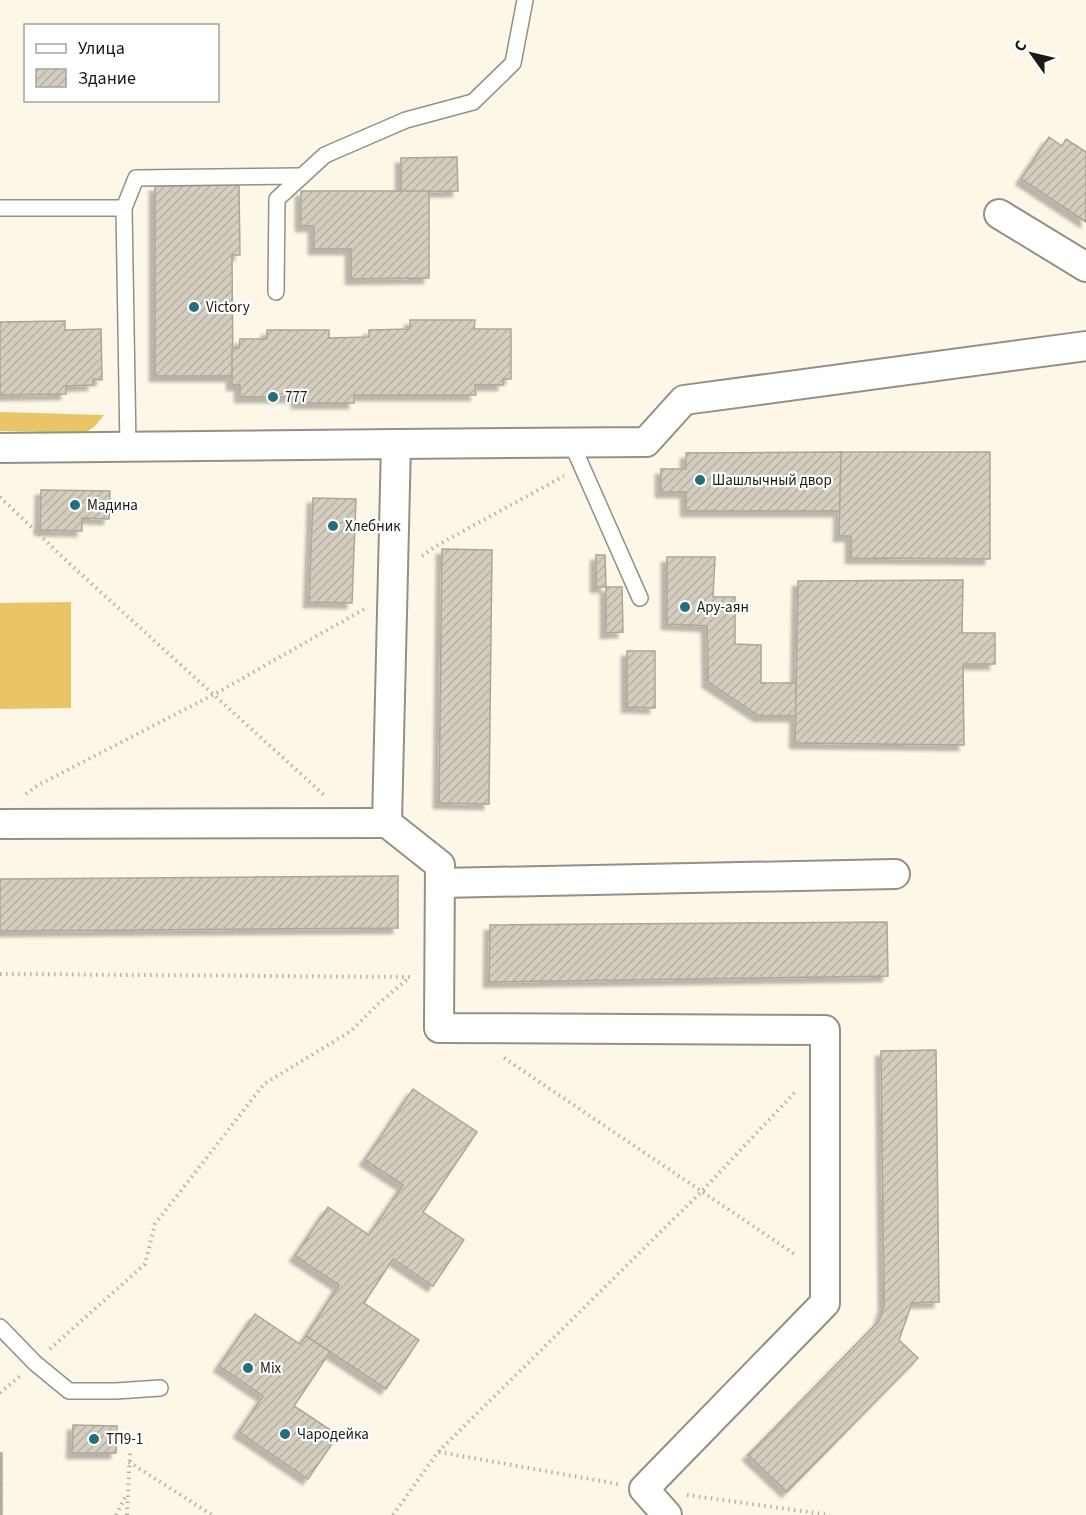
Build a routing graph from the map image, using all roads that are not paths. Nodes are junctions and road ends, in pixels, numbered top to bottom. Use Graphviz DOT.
graph roads {
  1 [pos="525,0"];
  2 [pos="302,176"];
  3 [pos="0,208"];
  4 [pos="124,208"];
  5 [pos="999,214"];
  6 [pos="1086,267"];
  7 [pos="276,292"];
  8 [pos="1086,346"];
  9 [pos="396,444"];
  10 [pos="128,447"];
  11 [pos="0,448"];
  12 [pos="576,454"];
  13 [pos="640,598"];
  14 [pos="373,823"];
  15 [pos="0,824"];
  16 [pos="895,874"];
  17 [pos="440,883"];
  18 [pos="0,1327"];
  19 [pos="160,1388"];
  20 [pos="667,1515"];
  1 -- 2 [label="lane"];
  2 -- 4 [label="lane"];
  2 -- 7 [label="lane"];
  3 -- 4 [label="lane"];
  4 -- 10 [label="lane"];
  5 -- 6 [label="street"];
  8 -- 12 [label="street"];
  9 -- 10 [label="street"];
  9 -- 12 [label="street"];
  9 -- 14 [label="street"];
  10 -- 11 [label="street"];
  12 -- 13 [label="lane"];
  14 -- 15 [label="street"];
  14 -- 17 [label="street"];
  16 -- 17 [label="street"];
  17 -- 20 [label="street"];
  18 -- 19 [label="lane"];
}
